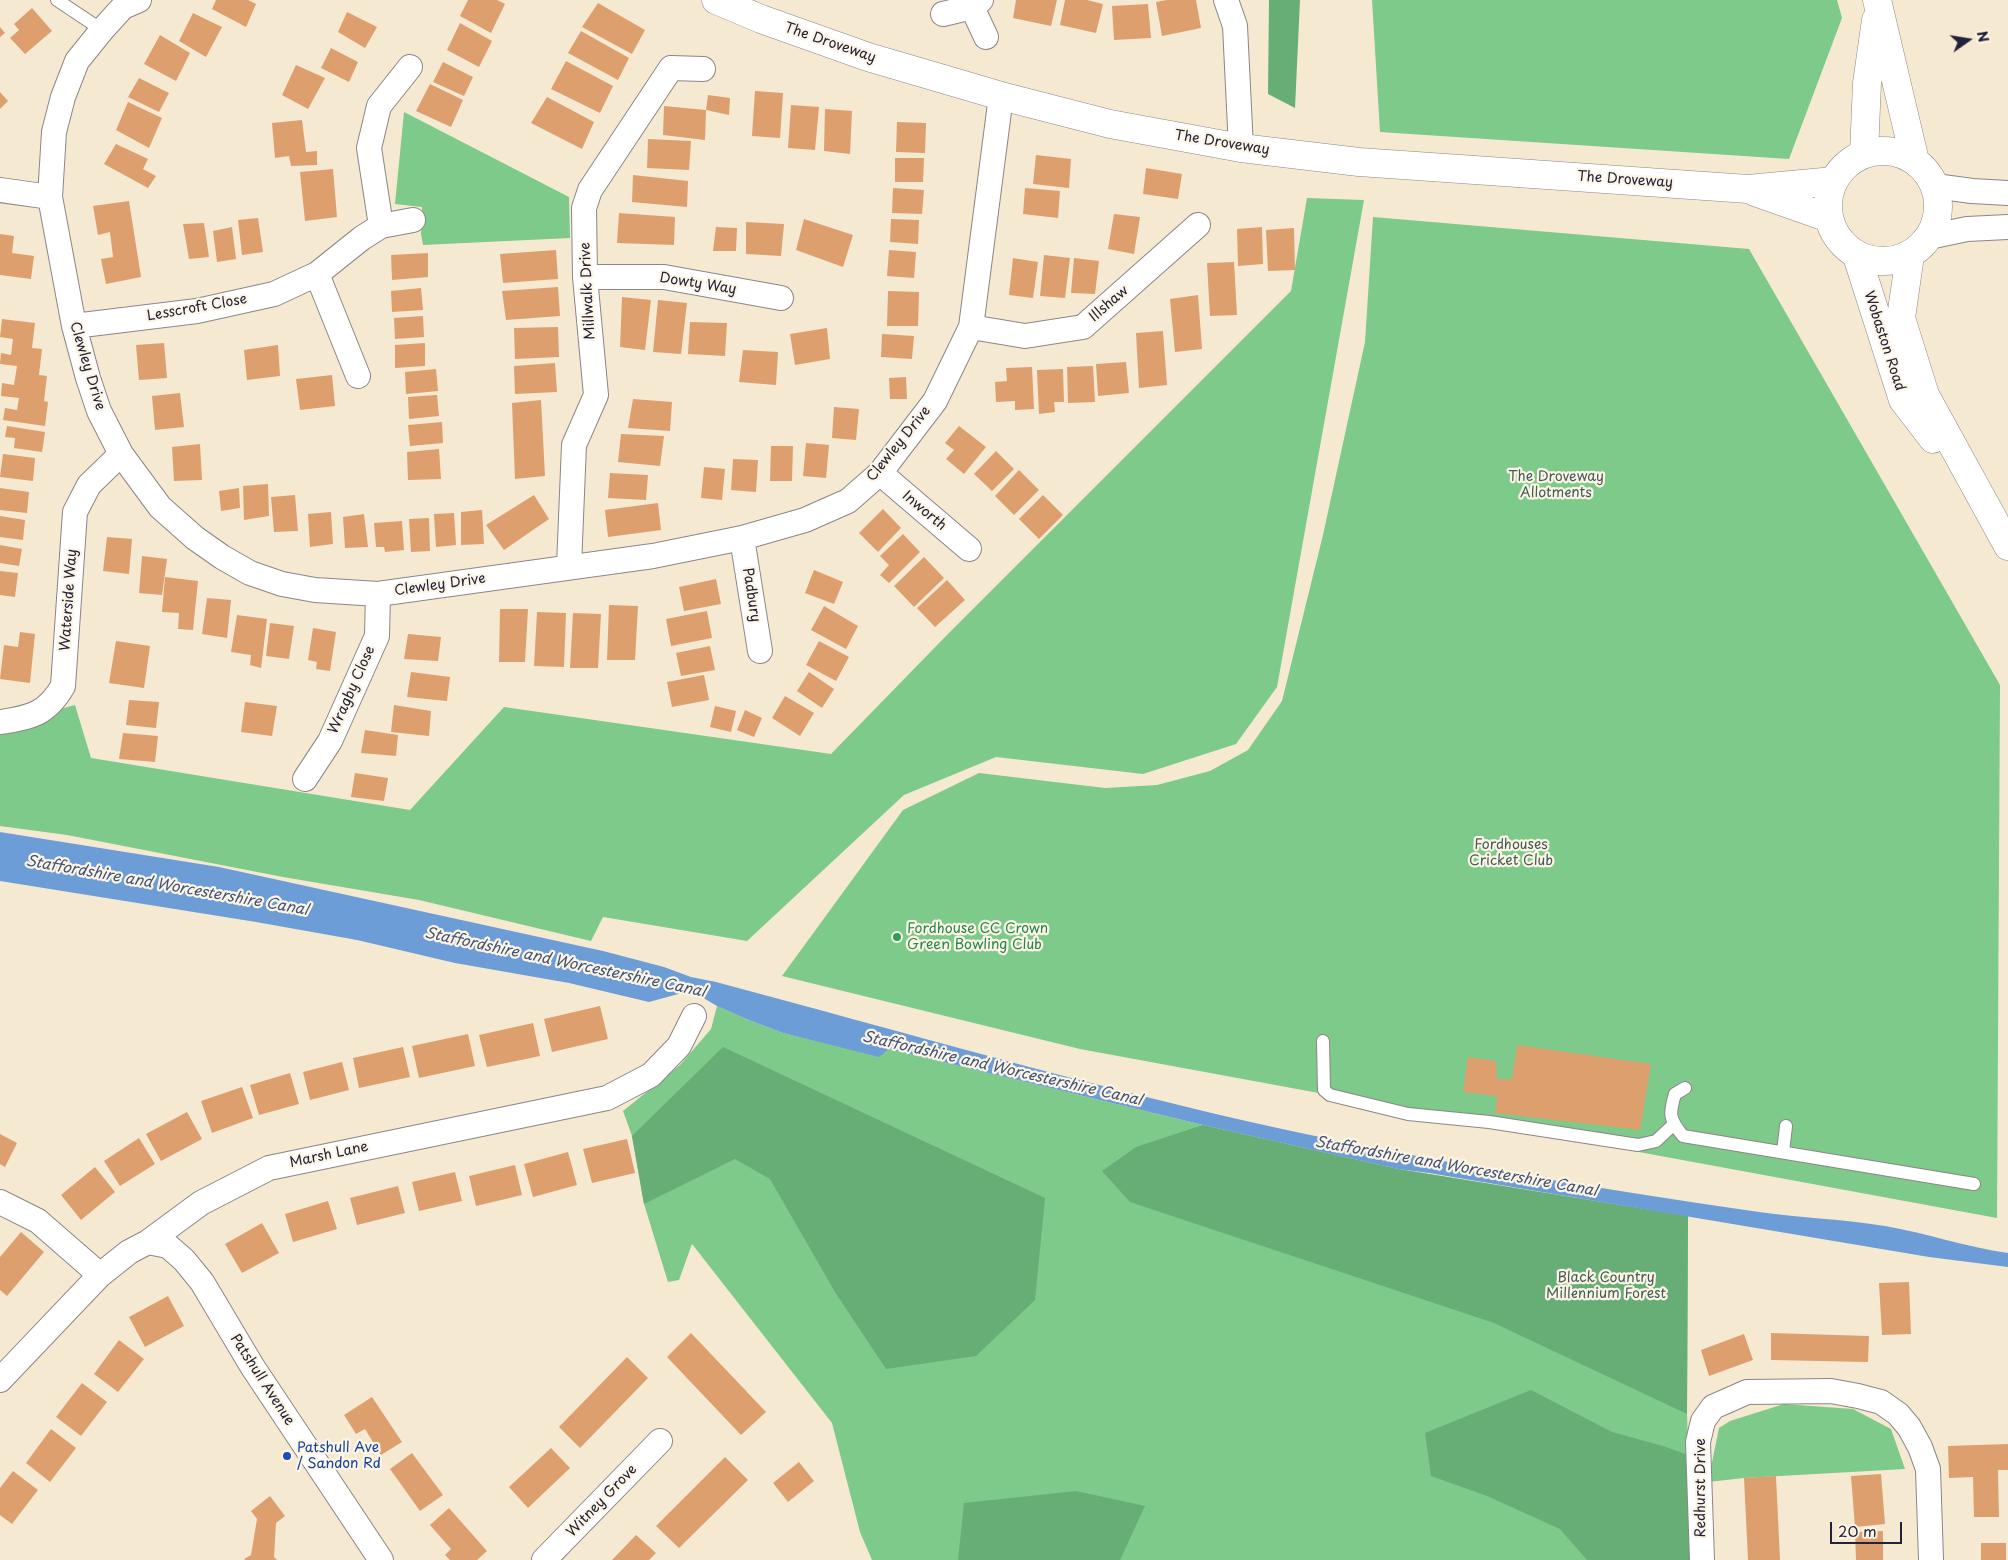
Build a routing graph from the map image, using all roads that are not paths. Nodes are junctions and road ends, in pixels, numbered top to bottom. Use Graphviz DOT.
graph roads {
  1 [pos="57,0"];
  2 [pos="139,0"];
  3 [pos="716,0"];
  4 [pos="1226,0"];
  5 [pos="1878,2"];
  6 [pos="977,3"];
  7 [pos="943,14"];
  8 [pos="102,30"];
  9 [pos="986,37"];
  10 [pos="410,66"];
  11 [pos="703,69"];
  12 [pos="1001,96"];
  13 [pos="1241,148"];
  14 [pos="1864,154"];
  15 [pos="1915,160"];
  16 [pos="1834,181"];
  17 [pos="1935,186"];
  18 [pos="1748,189"];
  19 [pos="0,190"];
  20 [pos="2008,192"];
  21 [pos="50,197"];
  22 [pos="1829,218"];
  23 [pos="413,220"];
  24 [pos="381,226"];
  25 [pos="1198,226"];
  26 [pos="2008,228"];
  27 [pos="1920,246"];
  28 [pos="1857,256"];
  29 [pos="317,274"];
  30 [pos="585,277"];
  31 [pos="781,298"];
  32 [pos="74,326"];
  33 [pos="971,327"];
  34 [pos="358,376"];
  35 [pos="121,454"];
  36 [pos="880,473"];
  37 [pos="1994,518"];
  38 [pos="742,538"];
  39 [pos="2008,546"];
  40 [pos="969,549"];
  41 [pos="569,566"];
  42 [pos="378,594"];
  43 [pos="760,651"];
  44 [pos="0,722"];
  45 [pos="305,779"];
  46 [pos="694,1016"];
  47 [pos="1323,1040"];
  48 [pos="1685,1088"];
  49 [pos="1673,1125"];
  50 [pos="1786,1126"];
  51 [pos="1782,1152"];
  52 [pos="1974,1184"];
  53 [pos="0,1202"];
  54 [pos="148,1242"];
  55 [pos="100,1275"];
  56 [pos="0,1380"];
  57 [pos="660,1441"];
  58 [pos="376,1558"];
  59 [pos="544,1560"];
  60 [pos="1702,1560"];
  61 [pos="1931,1560"];
  1 -- 8 [label="lane"];
  2 -- 8 [label="street, Clewley Drive"];
  3 -- 12 [label="street, The Droveway"];
  4 -- 13 [label="street"];
  5 -- 14 [label="street"];
  5 -- 15 [label="street"];
  6 -- 7 [label="street"];
  6 -- 9 [label="street"];
  8 -- 21 [label="street, Clewley Drive"];
  10 -- 24 [label="street"];
  11 -- 30 [label="street, Millwalk Drive"];
  12 -- 13 [label="street, The Droveway"];
  12 -- 33 [label="street, Clewley Drive"];
  13 -- 18 [label="street, The Droveway"];
  14 -- 15 [label="street"];
  14 -- 16 [label="street"];
  15 -- 17 [label="street"];
  16 -- 18 [label="street, The Droveway"];
  16 -- 22 [label="street"];
  17 -- 20 [label="street"];
  17 -- 27 [label="street"];
  18 -- 22 [label="street, The Droveway"];
  19 -- 21 [label="street"];
  21 -- 32 [label="street, Clewley Drive"];
  22 -- 28 [label="street"];
  23 -- 24 [label="street"];
  24 -- 29 [label="street, Lesscroft Close"];
  25 -- 33 [label="street, Illshaw"];
  26 -- 27 [label="street"];
  27 -- 28 [label="street"];
  27 -- 37 [label="street, Wobaston Road"];
  28 -- 37 [label="street, Wobaston Road"];
  29 -- 32 [label="street, Lesscroft Close"];
  29 -- 34 [label="street"];
  30 -- 31 [label="street, Dowty Way"];
  30 -- 41 [label="street, Millwalk Drive"];
  32 -- 35 [label="street, Clewley Drive"];
  33 -- 36 [label="street, Clewley Drive"];
  35 -- 42 [label="street, Clewley Drive"];
  35 -- 44 [label="street, Waterside Way"];
  36 -- 38 [label="street, Clewley Drive"];
  36 -- 40 [label="street, Inworth"];
  37 -- 39 [label="street, Wobaston Road"];
  38 -- 41 [label="street, Clewley Drive"];
  38 -- 43 [label="street, Padbury"];
  41 -- 42 [label="street, Clewley Drive"];
  42 -- 45 [label="street, Wragby Close"];
  46 -- 54 [label="street, Marsh Lane"];
  47 -- 49 [label="lane"];
  48 -- 49 [label="lane"];
  49 -- 51 [label="lane"];
  50 -- 51 [label="lane"];
  51 -- 52 [label="lane"];
  53 -- 55 [label="street"];
  54 -- 55 [label="street, Marsh Lane"];
  54 -- 58 [label="street, Patshull Avenue"];
  55 -- 56 [label="street, Marsh Lane"];
  57 -- 59 [label="street, Witney Grove"];
  60 -- 61 [label="street, Redhurst Drive"];
}
